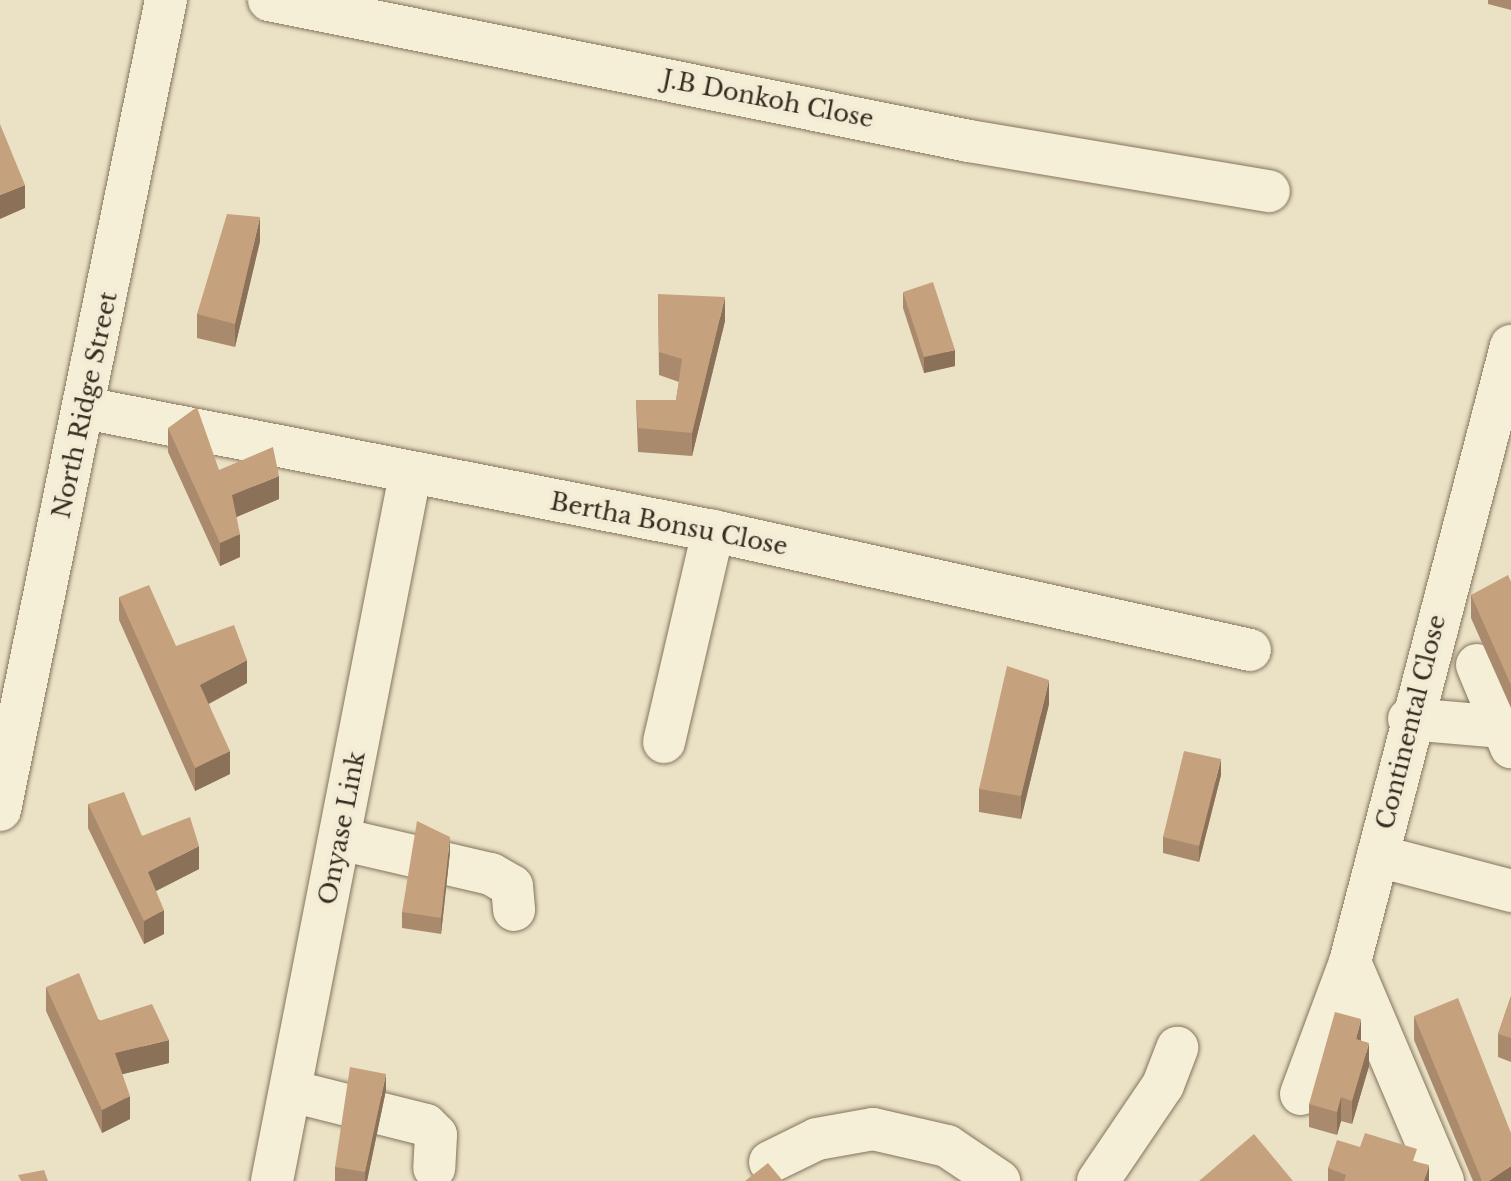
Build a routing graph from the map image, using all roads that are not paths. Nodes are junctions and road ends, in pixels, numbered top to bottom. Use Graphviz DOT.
graph roads {
  1 [pos="166,0"];
  2 [pos="269,0"];
  3 [pos="1269,191"];
  4 [pos="1511,346"];
  5 [pos="85,408"];
  6 [pos="410,475"];
  7 [pos="713,531"];
  8 [pos="1250,650"];
  9 [pos="1477,665"];
  10 [pos="1409,719"];
  11 [pos="1507,737"];
  12 [pos="664,742"];
  13 [pos="0,810"];
  14 [pos="340,839"];
  15 [pos="1378,856"];
  16 [pos="1511,891"];
  17 [pos="514,910"];
  18 [pos="1350,962"];
  19 [pos="1177,1048"];
  20 [pos="291,1091"];
  21 [pos="1301,1094"];
  22 [pos="770,1162"];
  23 [pos="434,1168"];
  24 [pos="272,1181"];
  25 [pos="999,1181"];
  26 [pos="1098,1181"];
  27 [pos="1443,1181"];
  1 -- 5 [label="street, North Ridge Street"];
  2 -- 3 [label="street, J.B Donkoh Close"];
  4 -- 10 [label="street, Continental Close"];
  5 -- 6 [label="street, Bertha Bonsu Close"];
  5 -- 13 [label="street, North Ridge Street"];
  6 -- 7 [label="street, Bertha Bonsu Close"];
  6 -- 14 [label="street, Onyase Link"];
  7 -- 8 [label="street, Bertha Bonsu Close"];
  7 -- 12 [label="street"];
  9 -- 11 [label="street"];
  10 -- 11 [label="street"];
  10 -- 15 [label="street, Continental Close"];
  14 -- 17 [label="street"];
  14 -- 20 [label="street, Onyase Link"];
  15 -- 16 [label="street"];
  15 -- 18 [label="street, Continental Close"];
  18 -- 21 [label="street, Continental Close"];
  18 -- 27 [label="street"];
  19 -- 26 [label="street"];
  20 -- 23 [label="street"];
  20 -- 24 [label="street, Onyase Link"];
  22 -- 25 [label="street"];
}
